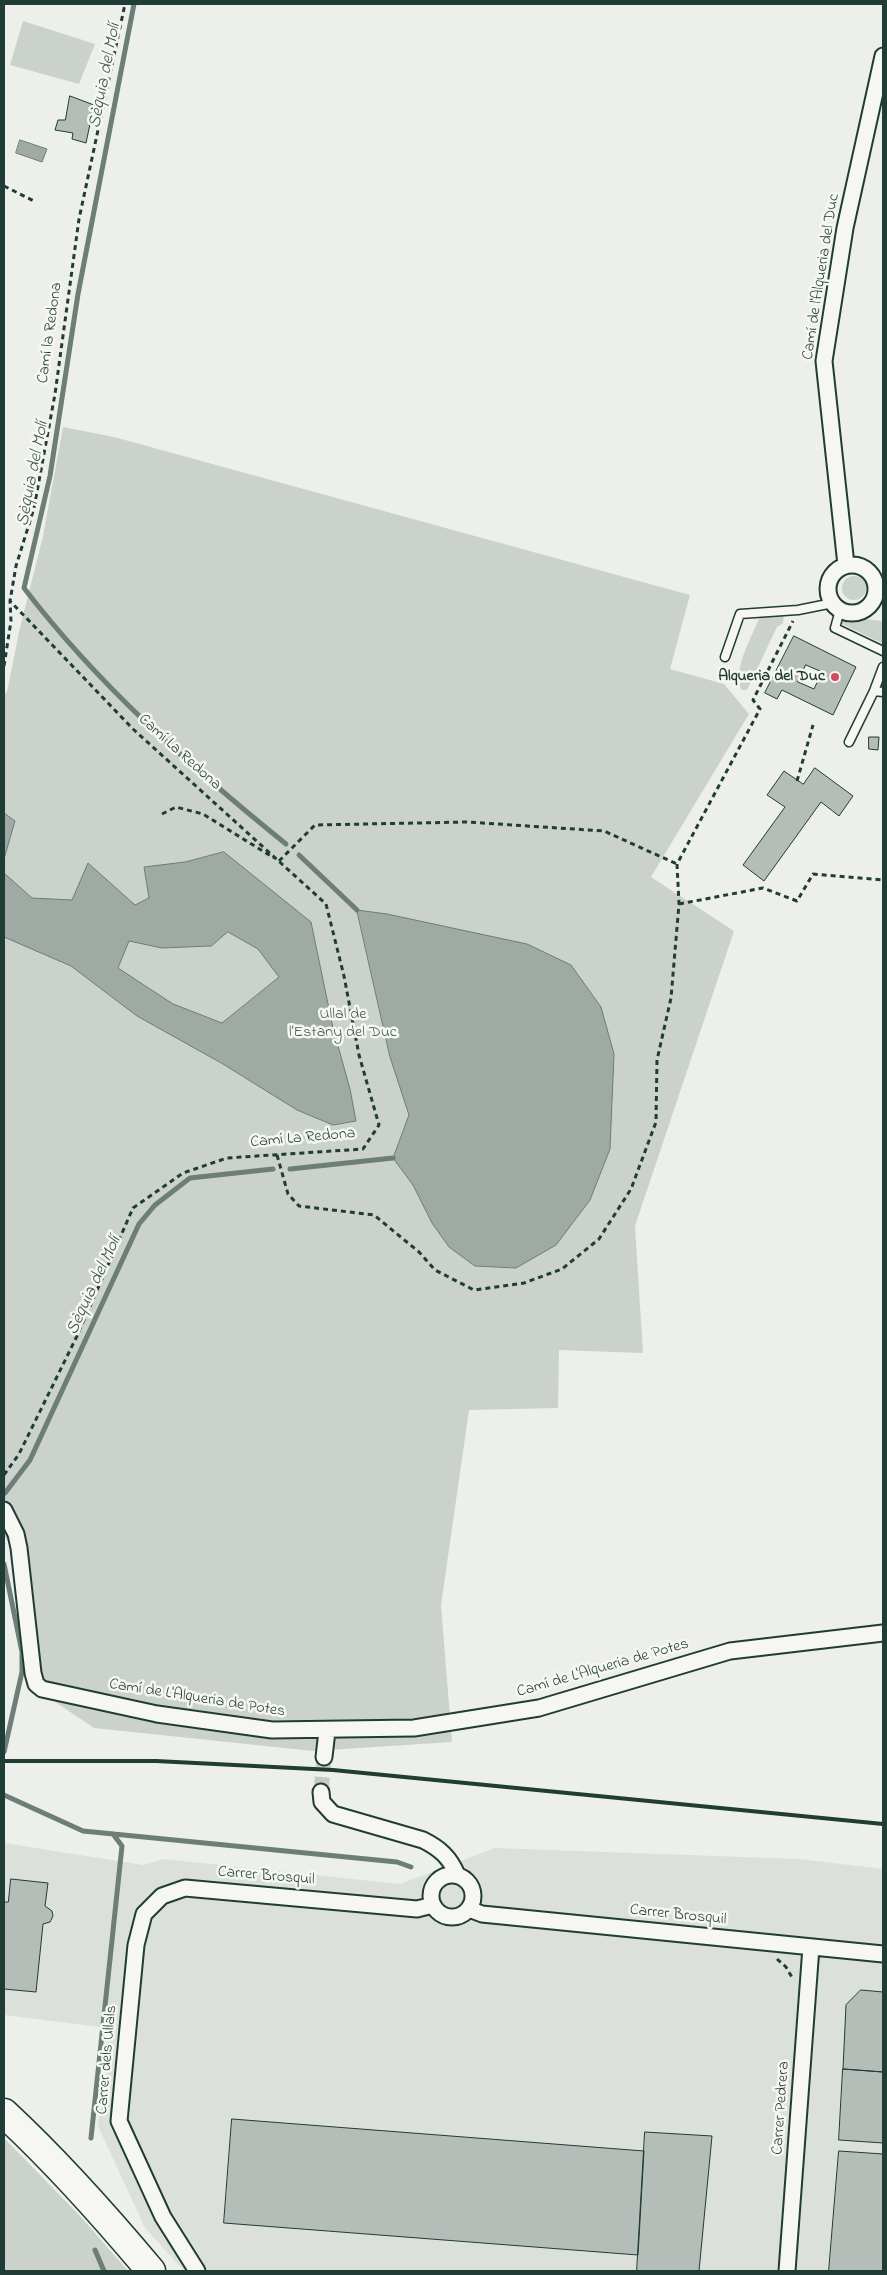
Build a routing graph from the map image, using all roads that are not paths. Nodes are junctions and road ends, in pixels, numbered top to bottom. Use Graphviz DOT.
graph roads {
  1 [pos="883,56"];
  2 [pos="846,565"];
  3 [pos="877,606"];
  4 [pos="836,607"];
  5 [pos="883,651"];
  6 [pos="725,657"];
  7 [pos="883,667"];
  8 [pos="874,691"];
  9 [pos="883,692"];
  10 [pos="849,742"];
  11 [pos="4,1510"];
  12 [pos="883,1633"];
  13 [pos="327,1730"];
  14 [pos="324,1757"];
  15 [pos="321,1792"];
  16 [pos="457,1874"];
  17 [pos="185,1888"];
  18 [pos="433,1906"];
  19 [pos="470,1909"];
  20 [pos="811,1947"];
  21 [pos="883,1954"];
  22 [pos="4,2112"];
  23 [pos="86,2194"];
  24 [pos="151,2271"];
  25 [pos="169,2271"];
  26 [pos="197,2271"];
  27 [pos="787,2271"];
  1 -- 2 [label="street, Camí de l'Alqueria del Duc"];
  2 -- 3 [label="street"];
  2 -- 4 [label="street"];
  3 -- 4 [label="street"];
  4 -- 5 [label="lane"];
  4 -- 6 [label="lane"];
  7 -- 8 [label="lane"];
  8 -- 9 [label="lane"];
  8 -- 10 [label="lane"];
  11 -- 13 [label="street, Camí de L'Alqueria de Potes"];
  12 -- 13 [label="street, Camí de L'Alqueria de Potes"];
  13 -- 14 [label="street"];
  15 -- 16 [label="street"];
  16 -- 18 [label="street"];
  16 -- 19 [label="street"];
  17 -- 18 [label="street, Carrer Brosquil"];
  17 -- 26 [label="street, Carrer dels Ullals"];
  18 -- 19 [label="street"];
  19 -- 20 [label="street, Carrer Brosquil"];
  20 -- 21 [label="street, Carrer Brosquil"];
  20 -- 27 [label="street, Carrer Pedrera"];
  22 -- 23 [label="highway"];
  23 -- 24 [label="highway"];
  23 -- 25 [label="highway"];
}
